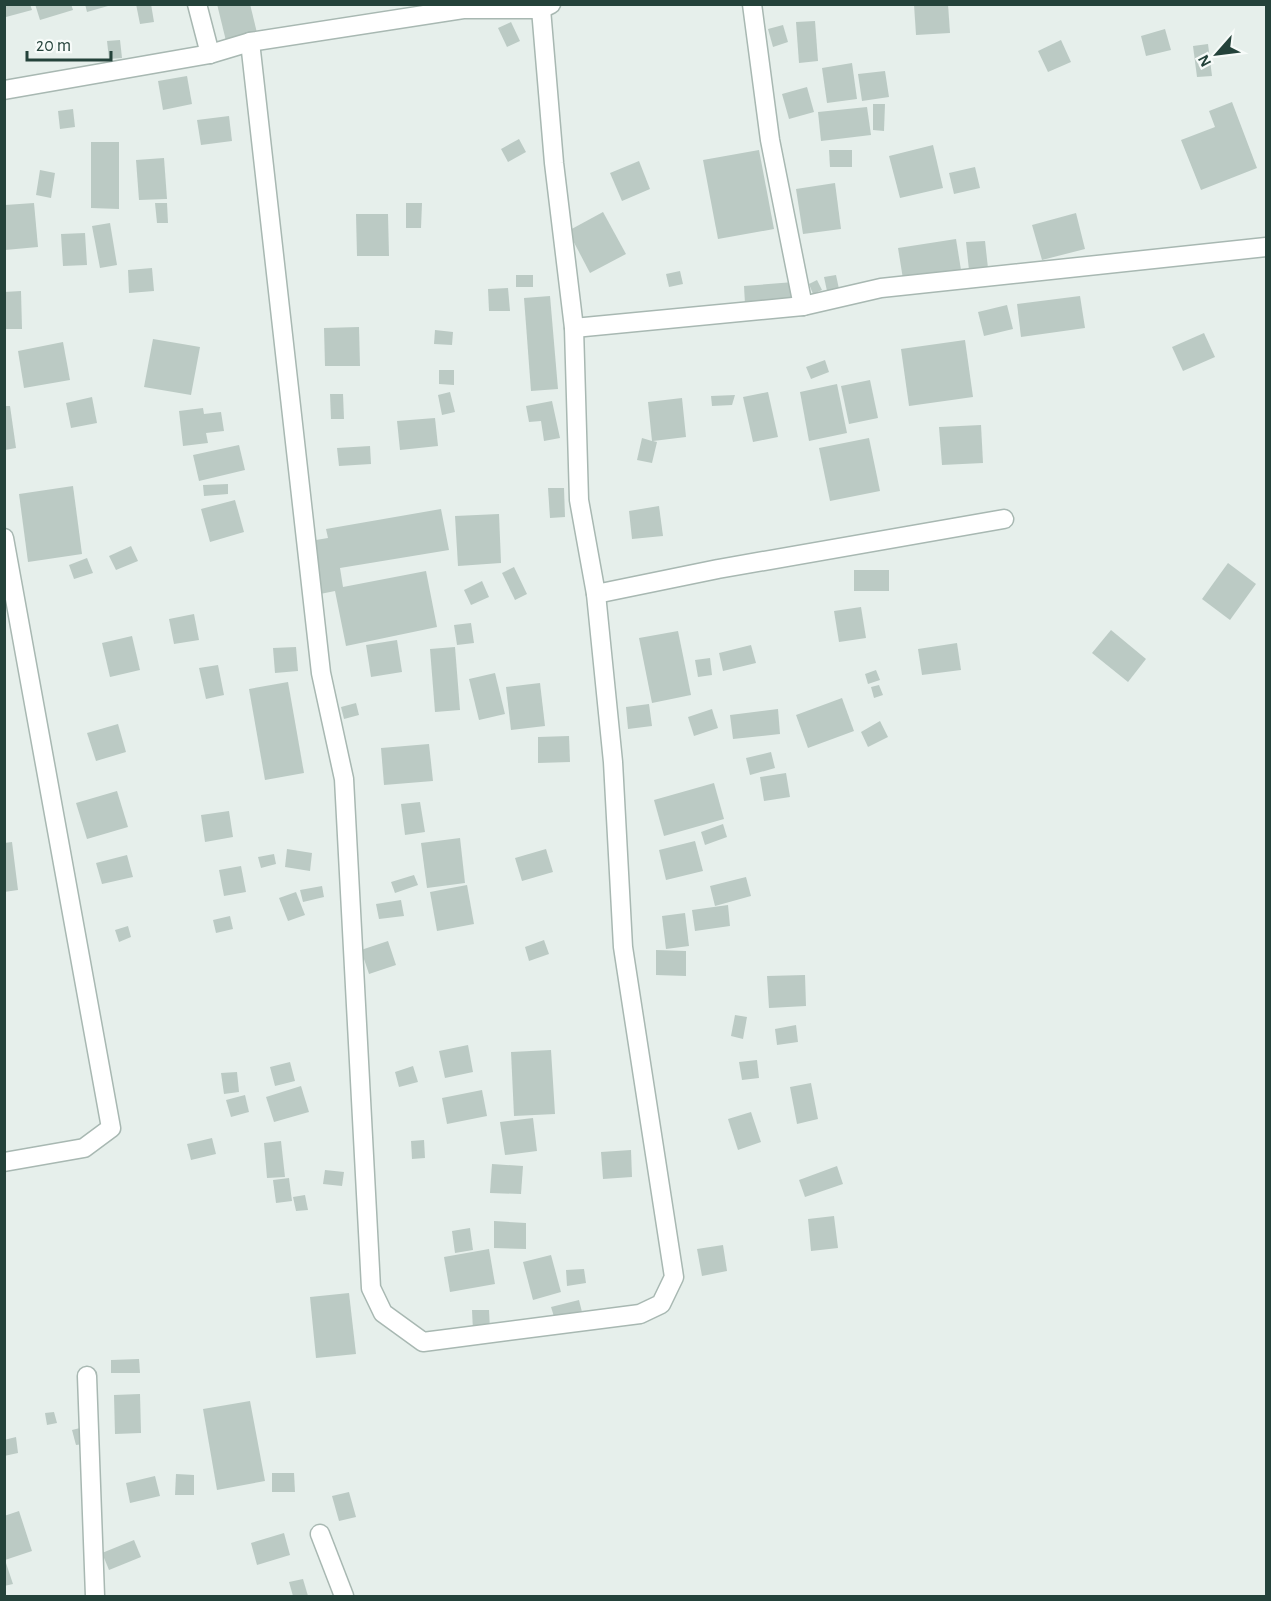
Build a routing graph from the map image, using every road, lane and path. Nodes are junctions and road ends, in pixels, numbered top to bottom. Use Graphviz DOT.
graph roads {
  1 [pos="197,4"];
  2 [pos="752,4"];
  3 [pos="462,7"];
  4 [pos="546,7"];
  5 [pos="250,42"];
  6 [pos="210,54"];
  7 [pos="4,90"];
  8 [pos="1266,247"];
  9 [pos="803,306"];
  10 [pos="574,328"];
  11 [pos="1004,519"];
  12 [pos="4,538"];
  13 [pos="596,594"];
  14 [pos="4,1162"];
  15 [pos="87,1376"];
  16 [pos="320,1534"];
  17 [pos="95,1596"];
  18 [pos="344,1596"];
  1 -- 6 [label="street"];
  2 -- 9 [label="street"];
  3 -- 4 [label="street"];
  3 -- 5 [label="street"];
  4 -- 10 [label="street"];
  5 -- 6 [label="street"];
  5 -- 13 [label="street"];
  6 -- 7 [label="street"];
  8 -- 9 [label="street"];
  9 -- 10 [label="street"];
  10 -- 13 [label="street"];
  11 -- 13 [label="street"];
  12 -- 14 [label="street"];
  15 -- 17 [label="street"];
  16 -- 18 [label="street"];
}
